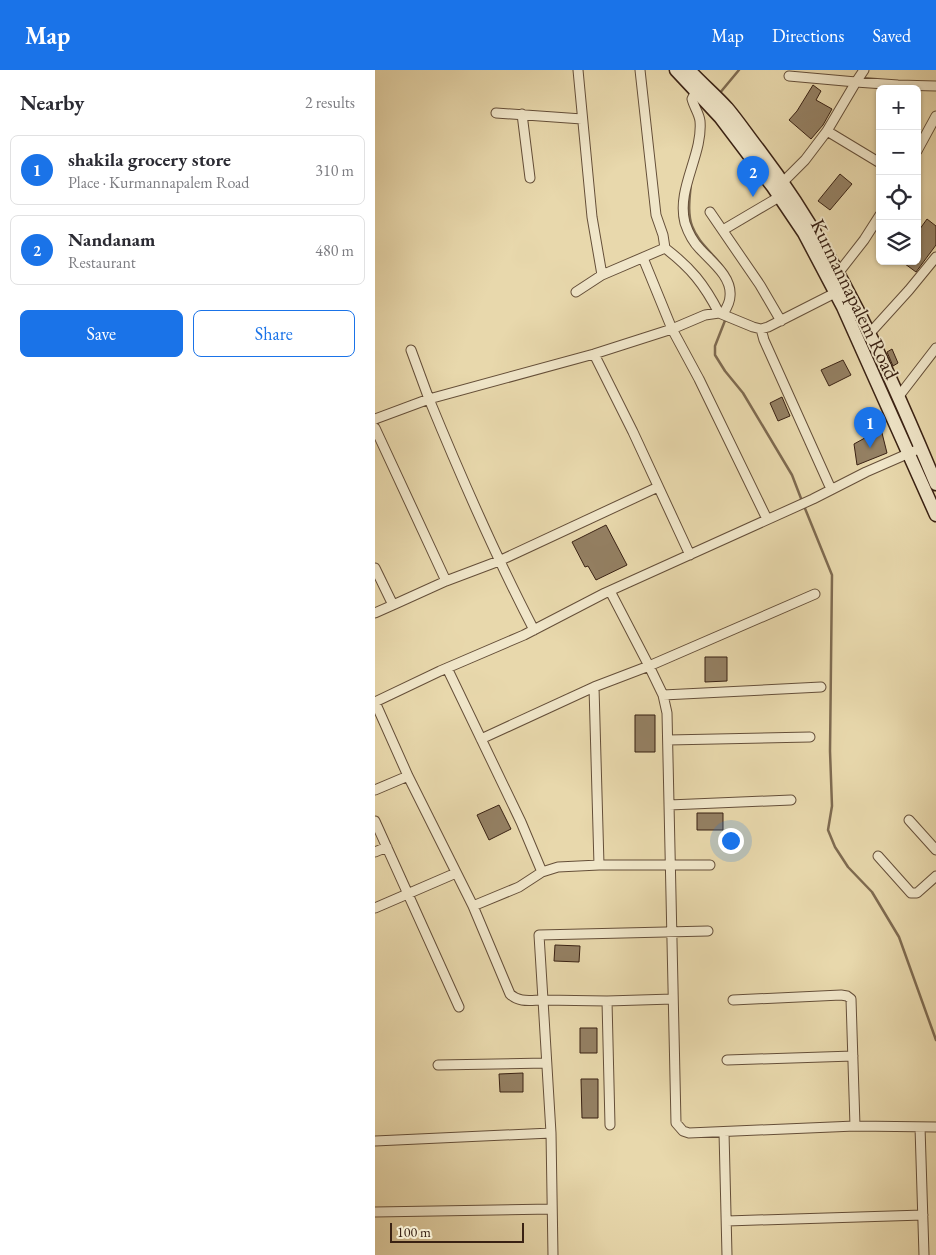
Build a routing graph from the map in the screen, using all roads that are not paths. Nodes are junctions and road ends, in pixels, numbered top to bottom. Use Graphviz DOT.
graph roads {
  1 [pos="578,70"];
  2 [pos="640,70"];
  3 [pos="676,70"];
  4 [pos="689,70"];
  5 [pos="864,70"];
  6 [pos="789,76"];
  7 [pos="856,82"];
  8 [pos="936,86"];
  9 [pos="696,91"];
  10 [pos="713,101"];
  11 [pos="496,113"];
  12 [pos="522,114"];
  13 [pos="936,116"];
  14 [pos="582,119"];
  15 [pos="827,131"];
  16 [pos="921,144"];
  17 [pos="876,161"];
  18 [pos="530,178"];
  19 [pos="783,182"];
  20 [pos="779,197"];
  21 [pos="710,212"];
  22 [pos="877,220"];
  23 [pos="723,230"];
  24 [pos="665,248"];
  25 [pos="936,257"];
  26 [pos="643,258"];
  27 [pos="839,272"];
  28 [pos="602,275"];
  29 [pos="577,292"];
  30 [pos="835,293"];
  31 [pos="724,314"];
  32 [pos="781,321"];
  33 [pos="672,329"];
  34 [pos="761,329"];
  35 [pos="870,333"];
  36 [pos="936,348"];
  37 [pos="411,350"];
  38 [pos="594,354"];
  39 [pos="899,396"];
  40 [pos="429,399"];
  41 [pos="375,420"];
  42 [pos="375,428"];
  43 [pos="921,448"];
  44 [pos="908,453"];
  45 [pos="936,484"];
  46 [pos="658,487"];
  47 [pos="831,489"];
  48 [pos="936,515"];
  49 [pos="767,519"];
  50 [pos="689,555"];
  51 [pos="499,561"];
  52 [pos="375,568"];
  53 [pos="446,581"];
  54 [pos="610,591"];
  55 [pos="815,594"];
  56 [pos="393,605"];
  57 [pos="375,613"];
  58 [pos="534,630"];
  59 [pos="649,666"];
  60 [pos="447,668"];
  61 [pos="594,687"];
  62 [pos="821,687"];
  63 [pos="663,694"];
  64 [pos="375,702"];
  65 [pos="810,737"];
  66 [pos="481,739"];
  67 [pos="668,740"];
  68 [pos="408,776"];
  69 [pos="375,790"];
  70 [pos="791,800"];
  71 [pos="669,805"];
  72 [pos="909,820"];
  73 [pos="375,821"];
  74 [pos="387,847"];
  75 [pos="936,850"];
  76 [pos="375,852"];
  77 [pos="878,856"];
  78 [pos="599,865"];
  79 [pos="711,865"];
  80 [pos="670,866"];
  81 [pos="541,872"];
  82 [pos="456,874"];
  83 [pos="936,876"];
  84 [pos="409,895"];
  85 [pos="473,906"];
  86 [pos="375,908"];
  87 [pos="708,931"];
  88 [pos="671,933"];
  89 [pos="673,999"];
  90 [pos="543,1000"];
  91 [pos="733,1000"];
  92 [pos="607,1001"];
  93 [pos="459,1007"];
  94 [pos="853,1056"];
  95 [pos="727,1060"];
  96 [pos="546,1063"];
  97 [pos="438,1065"];
  98 [pos="610,1125"];
  99 [pos="855,1126"];
  100 [pos="936,1127"];
  101 [pos="920,1128"];
  102 [pos="724,1132"];
  103 [pos="551,1133"];
  104 [pos="375,1141"];
  105 [pos="552,1209"];
  106 [pos="375,1212"];
  107 [pos="923,1215"];
  108 [pos="727,1220"];
  109 [pos="553,1255"];
  110 [pos="727,1255"];
  111 [pos="924,1255"];
  1 -- 14 [label="street"];
  2 -- 24 [label="street"];
  3 -- 9 [label="main road, Kurmannapalem Road"];
  4 -- 10 [label="main road, Kurmannapalem Road"];
  5 -- 7 [label="street"];
  6 -- 7 [label="street"];
  7 -- 8 [label="street"];
  7 -- 15 [label="street"];
  9 -- 10 [label="main road, Kurmannapalem Road"];
  9 -- 31 [label="street"];
  10 -- 19 [label="main road, Kurmannapalem Road"];
  10 -- 20 [label="main road, Kurmannapalem Road"];
  11 -- 12 [label="street"];
  12 -- 14 [label="street"];
  12 -- 18 [label="street"];
  13 -- 16 [label="street"];
  14 -- 28 [label="street"];
  15 -- 17 [label="street"];
  15 -- 19 [label="street"];
  19 -- 27 [label="main road, Kurmannapalem Road"];
  20 -- 23 [label="street"];
  20 -- 30 [label="main road, Kurmannapalem Road"];
  21 -- 23 [label="street"];
  22 -- 27 [label="street"];
  23 -- 32 [label="street"];
  24 -- 26 [label="street"];
  24 -- 31 [label="street"];
  25 -- 35 [label="street"];
  26 -- 28 [label="street"];
  26 -- 33 [label="street"];
  27 -- 35 [label="main road, Kurmannapalem Road"];
  28 -- 29 [label="street"];
  30 -- 32 [label="street"];
  30 -- 44 [label="main road, Kurmannapalem Road"];
  31 -- 33 [label="street"];
  31 -- 34 [label="street"];
  32 -- 34 [label="street"];
  33 -- 38 [label="street"];
  33 -- 49 [label="street"];
  34 -- 47 [label="street"];
  35 -- 39 [label="main road, Kurmannapalem Road"];
  36 -- 39 [label="street"];
  37 -- 40 [label="street"];
  38 -- 40 [label="street"];
  38 -- 46 [label="street"];
  39 -- 43 [label="main road, Kurmannapalem Road"];
  40 -- 41 [label="street"];
  40 -- 51 [label="street"];
  42 -- 53 [label="street"];
  43 -- 44 [label="street"];
  43 -- 45 [label="main road, Kurmannapalem Road"];
  44 -- 47 [label="street"];
  44 -- 48 [label="main road, Kurmannapalem Road"];
  46 -- 50 [label="street"];
  46 -- 51 [label="street"];
  47 -- 49 [label="street"];
  49 -- 50 [label="street"];
  50 -- 54 [label="street"];
  51 -- 53 [label="street"];
  51 -- 58 [label="street"];
  52 -- 56 [label="street"];
  53 -- 56 [label="street"];
  54 -- 58 [label="street"];
  54 -- 59 [label="street"];
  55 -- 59 [label="street"];
  56 -- 57 [label="street"];
  58 -- 60 [label="street"];
  59 -- 61 [label="street"];
  59 -- 63 [label="street"];
  60 -- 64 [label="street"];
  60 -- 66 [label="street"];
  61 -- 66 [label="street"];
  61 -- 78 [label="street"];
  62 -- 63 [label="street"];
  63 -- 67 [label="street"];
  64 -- 68 [label="street"];
  65 -- 67 [label="street"];
  66 -- 81 [label="street"];
  67 -- 71 [label="street"];
  68 -- 69 [label="street"];
  68 -- 82 [label="street"];
  70 -- 71 [label="street"];
  71 -- 80 [label="street"];
  72 -- 75 [label="street"];
  73 -- 74 [label="street"];
  74 -- 76 [label="street"];
  74 -- 84 [label="street"];
  77 -- 83 [label="street"];
  78 -- 80 [label="street"];
  78 -- 81 [label="street"];
  79 -- 80 [label="street"];
  80 -- 88 [label="street"];
  81 -- 85 [label="street"];
  82 -- 84 [label="street"];
  82 -- 85 [label="street"];
  84 -- 86 [label="street"];
  84 -- 93 [label="street"];
  85 -- 90 [label="street"];
  87 -- 88 [label="street"];
  88 -- 89 [label="street"];
  88 -- 90 [label="street"];
  89 -- 92 [label="street"];
  89 -- 102 [label="street"];
  90 -- 92 [label="street"];
  90 -- 96 [label="street"];
  91 -- 94 [label="street"];
  92 -- 98 [label="street"];
  94 -- 95 [label="street"];
  94 -- 99 [label="street"];
  96 -- 97 [label="street"];
  96 -- 103 [label="street"];
  99 -- 101 [label="street"];
  99 -- 102 [label="street"];
  100 -- 101 [label="street"];
  101 -- 107 [label="street"];
  102 -- 108 [label="street"];
  103 -- 104 [label="street"];
  103 -- 105 [label="street"];
  105 -- 106 [label="street"];
  105 -- 109 [label="street"];
  107 -- 108 [label="street"];
  107 -- 111 [label="street"];
  108 -- 110 [label="street"];
}
